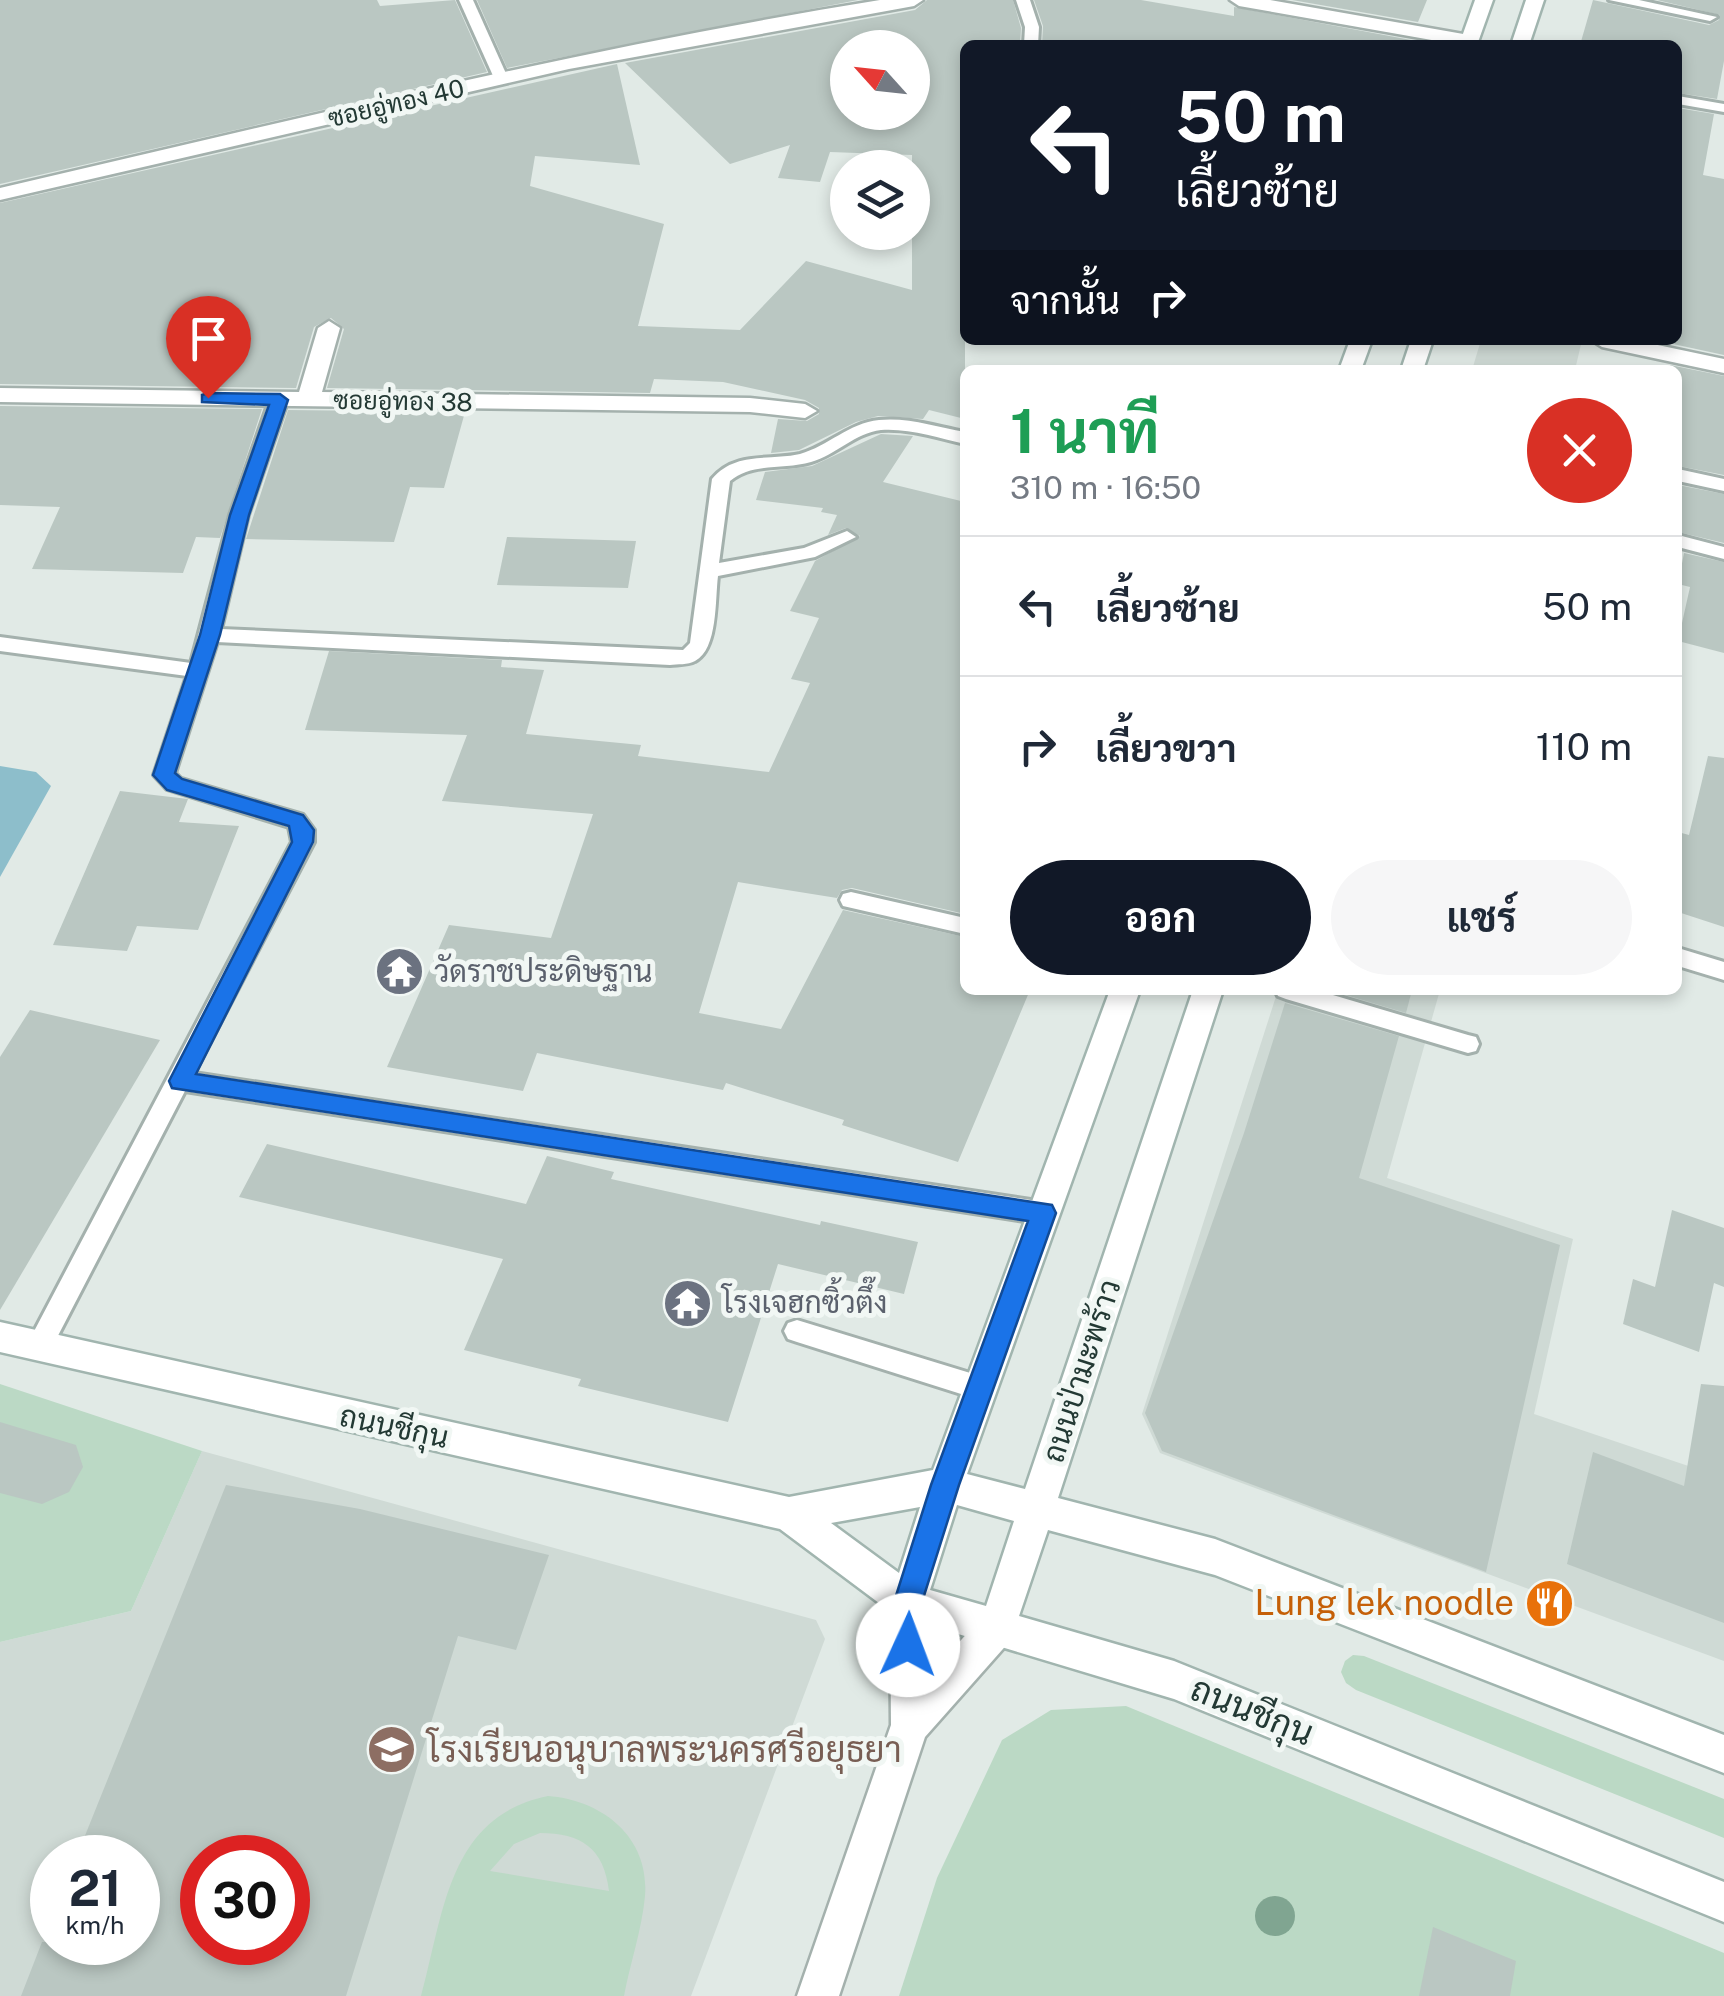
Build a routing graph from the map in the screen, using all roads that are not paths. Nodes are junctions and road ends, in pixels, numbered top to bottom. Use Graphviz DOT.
graph roads {
  1 [pos="466,0"];
  2 [pos="914,0"];
  3 [pos="1023,0"];
  4 [pos="1238,0"];
  5 [pos="1484,0"];
  6 [pos="1535,0"];
  7 [pos="1616,0"];
  8 [pos="1710,17"];
  9 [pos="1032,40"];
  10 [pos="1453,40"];
  11 [pos="1470,40"];
  12 [pos="1522,40"];
  13 [pos="502,78"];
  14 [pos="1682,101"];
  15 [pos="1724,108"];
  16 [pos="0,194"];
  17 [pos="329,328"];
  18 [pos="1625,345"];
  19 [pos="1724,366"];
  20 [pos="0,395"];
  21 [pos="280,400"];
  22 [pos="308,400"];
  23 [pos="805,411"];
  24 [pos="960,437"];
  25 [pos="1682,477"];
  26 [pos="1724,485"];
  27 [pos="847,537"];
  28 [pos="1682,542"];
  29 [pos="1724,553"];
  30 [pos="709,570"];
  31 [pos="210,635"];
  32 [pos="0,644"];
  33 [pos="200,671"];
  34 [pos="852,900"];
  35 [pos="960,925"];
  36 [pos="1682,958"];
  37 [pos="1724,971"];
  38 [pos="1123,995"];
  39 [pos="1206,995"];
  40 [pos="1303,995"];
  41 [pos="1468,1044"];
  42 [pos="181,1081"];
  43 [pos="1044,1213"];
  44 [pos="797,1330"];
  45 [pos="0,1337"];
  46 [pos="40,1346"];
  47 [pos="980,1388"];
  48 [pos="945,1485"];
  49 [pos="1036,1508"];
  50 [pos="789,1514"];
  51 [pos="908,1602"];
  52 [pos="997,1628"];
  53 [pos="910,1725"];
  54 [pos="1724,1754"];
  55 [pos="1724,1902"];
  56 [pos="818,1996"];
  1 -- 13 [label="lane"];
  2 -- 13 [label="street, ซอยอู่ทอง 40"];
  3 -- 9 [label="lane"];
  4 -- 10 [label="street"];
  5 -- 11 [label="street"];
  6 -- 12 [label="street"];
  7 -- 8 [label="lane"];
  13 -- 16 [label="street, ซอยอู่ทอง 40"];
  14 -- 15 [label="lane"];
  17 -- 22 [label="street"];
  18 -- 19 [label="street"];
  20 -- 21 [label="street, ซอยอู่ทอง 38"];
  21 -- 22 [label="street, ซอยอู่ทอง 38"];
  21 -- 31 [label="lane"];
  22 -- 23 [label="street, ซอยอู่ทอง 38"];
  24 -- 30 [label="lane"];
  25 -- 26 [label="lane"];
  27 -- 30 [label="lane"];
  28 -- 29 [label="lane"];
  30 -- 31 [label="lane"];
  31 -- 33 [label="lane"];
  32 -- 33 [label="lane"];
  33 -- 42 [label="lane"];
  34 -- 35 [label="lane"];
  36 -- 37 [label="lane"];
  38 -- 43 [label="street, ถนนป่ามะพร้าว"];
  39 -- 49 [label="street, ถนนป่ามะพร้าว"];
  40 -- 41 [label="lane"];
  42 -- 43 [label="lane"];
  42 -- 46 [label="lane"];
  43 -- 47 [label="street, ถนนป่ามะพร้าว"];
  44 -- 47 [label="lane"];
  45 -- 46 [label="street, ถนนชีกุน"];
  46 -- 50 [label="street, ถนนชีกุน"];
  47 -- 48 [label="street, ถนนป่ามะพร้าว"];
  48 -- 49 [label="street, ถนนชีกุน"];
  48 -- 50 [label="street, ถนนชีกุน"];
  48 -- 51 [label="street, ถนนป่ามะพร้าว"];
  49 -- 52 [label="street, ถนนป่ามะพร้าว"];
  49 -- 54 [label="street, ถนนชีกุน"];
  50 -- 51 [label="street, ถนนชีกุน"];
  51 -- 52 [label="street, ถนนชีกุน"];
  51 -- 53 [label="street, ถนนป่ามะพร้าว"];
  52 -- 53 [label="street, ถนนป่ามะพร้าว"];
  52 -- 55 [label="street, ถนนชีกุน"];
  53 -- 56 [label="street, ถนนป่ามะพร้าว"];
}
